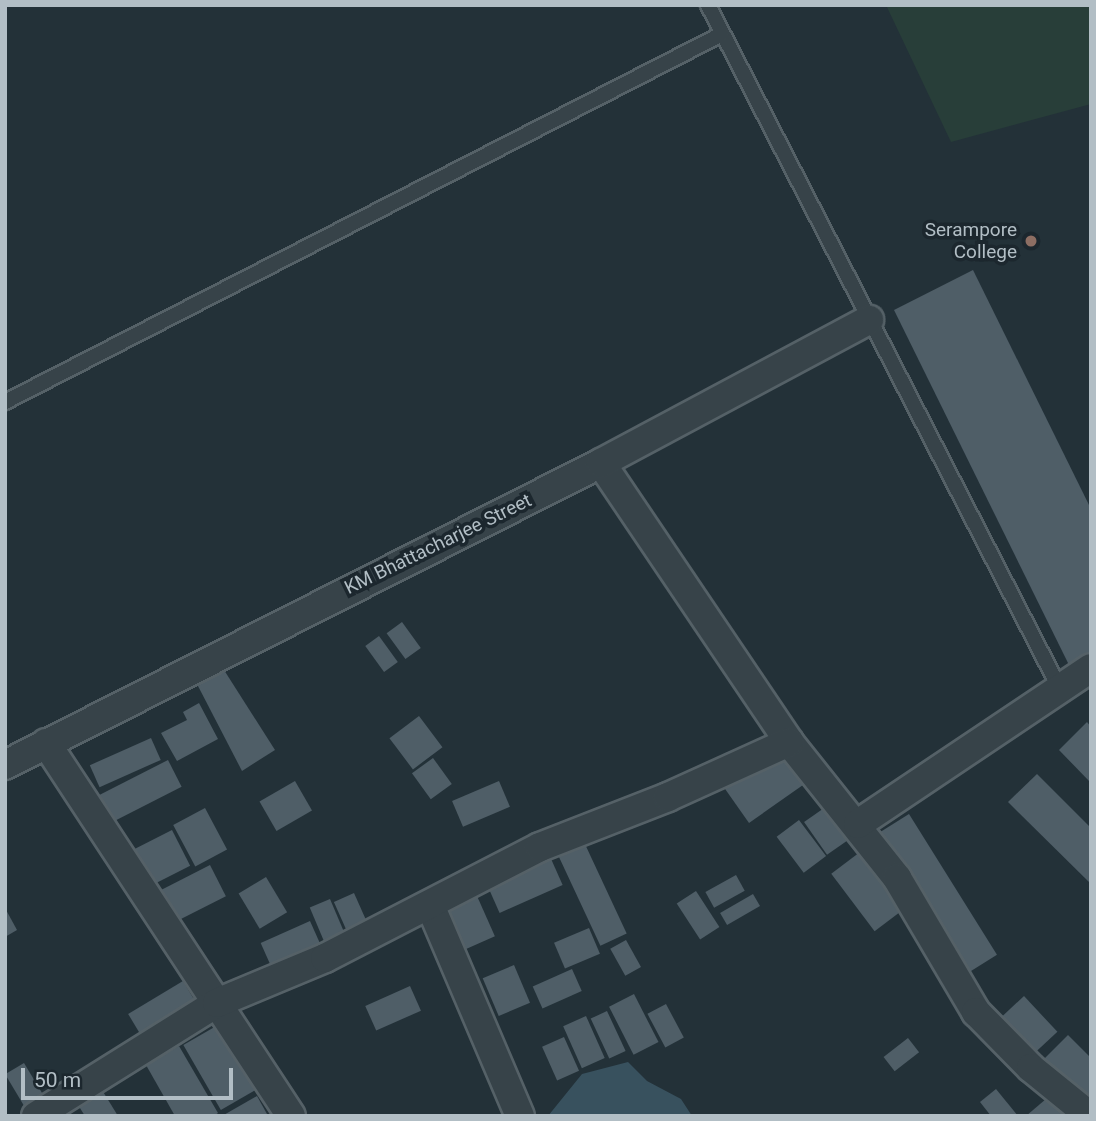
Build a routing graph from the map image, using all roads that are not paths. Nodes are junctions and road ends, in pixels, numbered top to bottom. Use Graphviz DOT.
graph roads {
  1 [pos="708,5"];
  2 [pos="723,34"];
  3 [pos="869,320"];
  4 [pos="5,402"];
  5 [pos="601,463"];
  6 [pos="1091,668"];
  7 [pos="1060,689"];
  8 [pos="789,741"];
  9 [pos="46,743"];
  10 [pos="5,765"];
  11 [pos="858,824"];
  12 [pos="430,905"];
  13 [pos="217,1003"];
  14 [pos="36,1116"];
  15 [pos="291,1116"];
  16 [pos="520,1116"];
  17 [pos="1090,1116"];
  1 -- 2 [label="lane"];
  2 -- 3 [label="lane"];
  2 -- 4 [label="lane"];
  3 -- 5 [label="street, KM Bhattacharjee Street"];
  3 -- 7 [label="lane"];
  5 -- 8 [label="street"];
  5 -- 9 [label="street, KM Bhattacharjee Street"];
  6 -- 7 [label="street"];
  7 -- 11 [label="street"];
  8 -- 11 [label="street"];
  8 -- 12 [label="street"];
  9 -- 10 [label="street, KM Bhattacharjee Street"];
  9 -- 13 [label="street"];
  11 -- 17 [label="street"];
  12 -- 13 [label="street"];
  12 -- 16 [label="street"];
  13 -- 14 [label="street"];
  13 -- 15 [label="street"];
}
